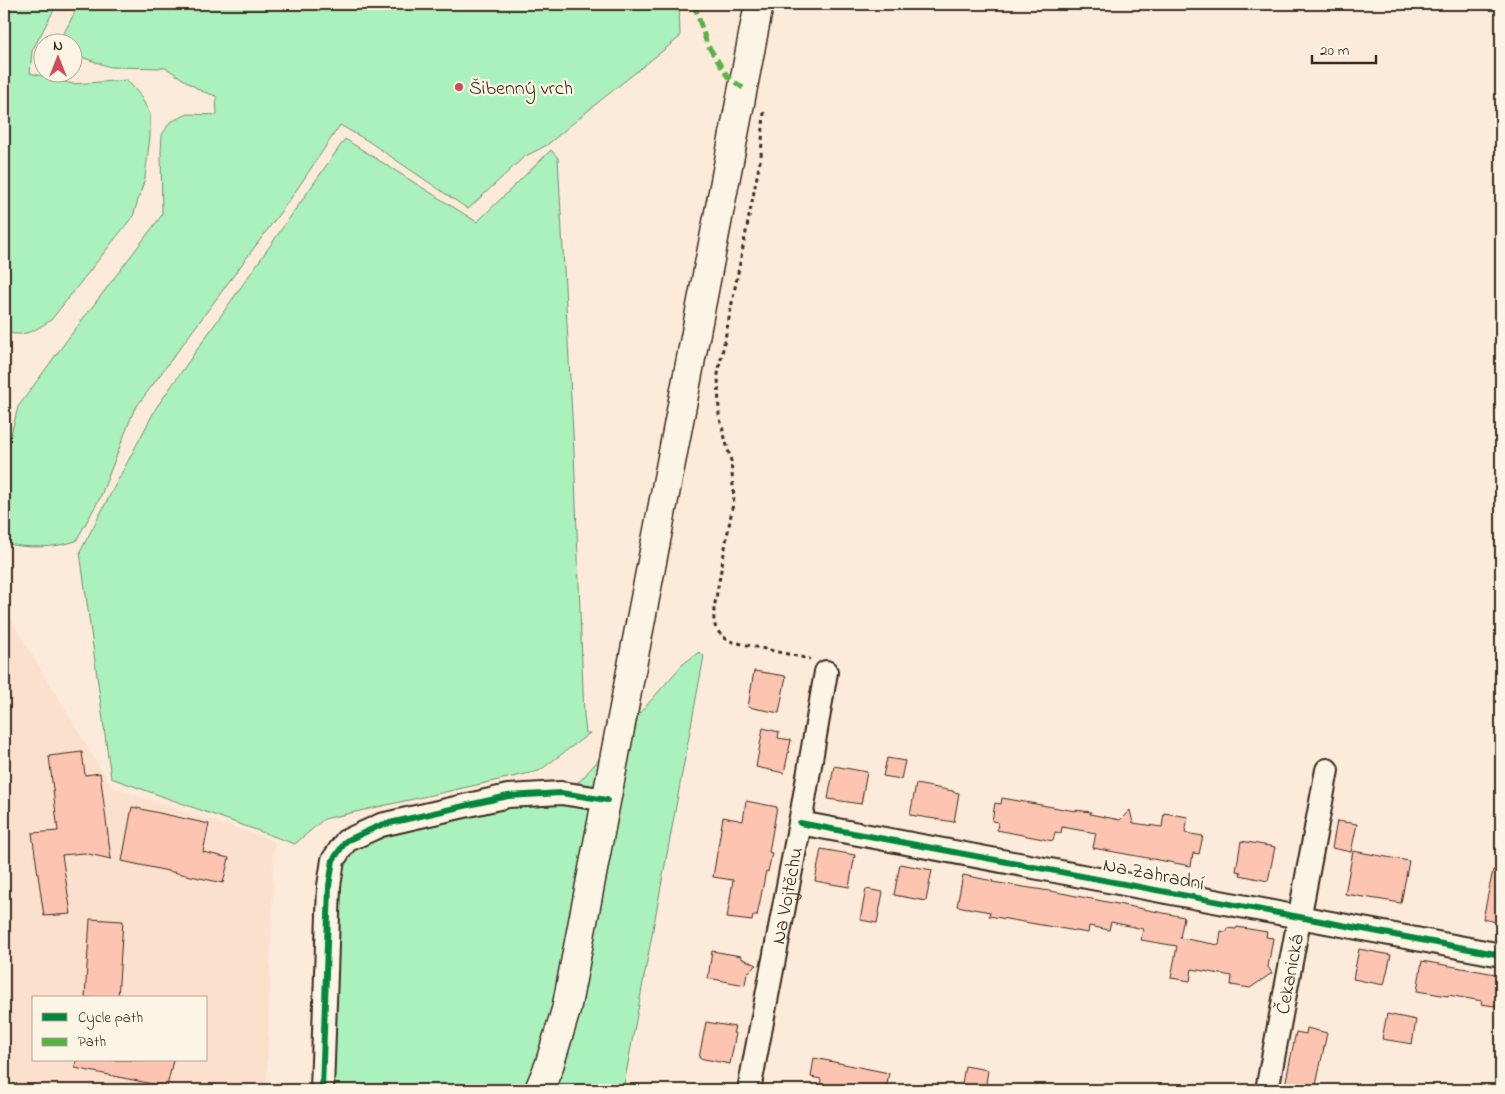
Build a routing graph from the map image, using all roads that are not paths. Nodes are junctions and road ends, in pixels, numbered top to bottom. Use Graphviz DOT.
graph roads {
  1 [pos="759,4"];
  2 [pos="826,672"];
  3 [pos="1327,770"];
  4 [pos="607,800"];
  5 [pos="800,823"];
  6 [pos="1300,917"];
  7 [pos="1501,955"];
  8 [pos="322,1090"];
  9 [pos="539,1090"];
  10 [pos="749,1090"];
  11 [pos="1267,1090"];
  1 -- 4 [label="main road"];
  2 -- 5 [label="street, Na Vojtěchu"];
  3 -- 6 [label="street, Čekanická"];
  4 -- 8 [label="street"];
  4 -- 9 [label="main road"];
  5 -- 6 [label="street, Na Zahradní"];
  5 -- 10 [label="street, Na Vojtěchu"];
  6 -- 7 [label="street, Na Zahradní"];
  6 -- 11 [label="street, Čekanická"];
}
